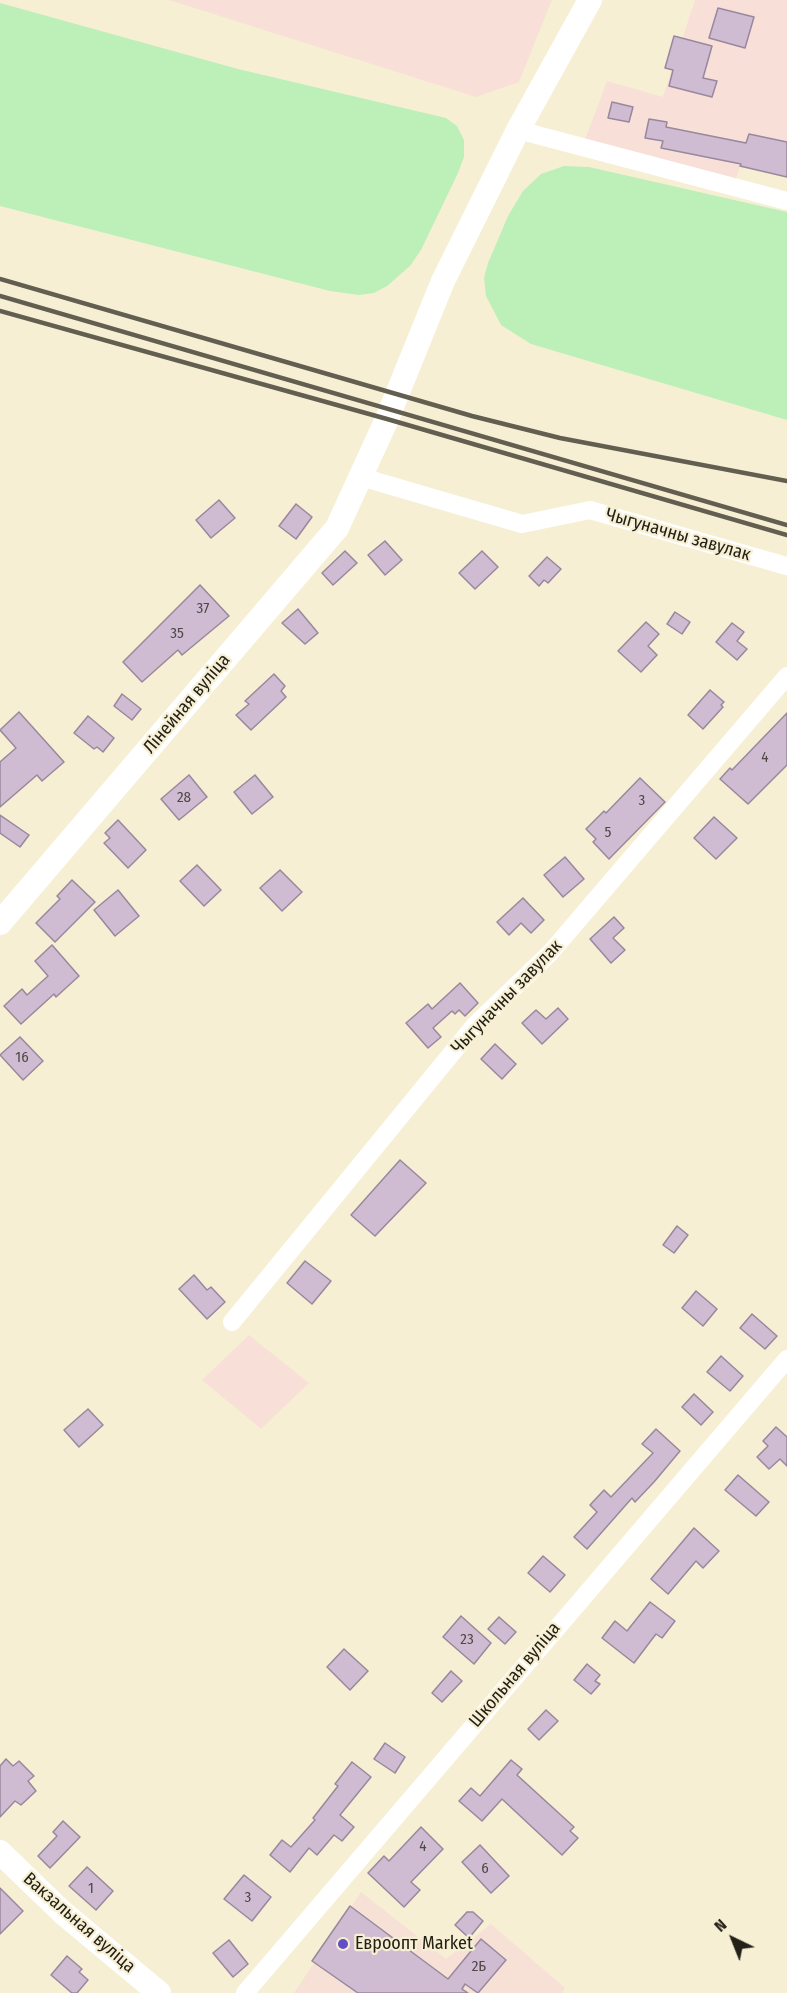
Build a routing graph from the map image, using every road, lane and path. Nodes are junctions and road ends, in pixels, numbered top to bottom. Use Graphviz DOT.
graph roads {
  1 [pos="590,0"];
  2 [pos="518,130"];
  3 [pos="787,201"];
  4 [pos="361,477"];
  5 [pos="787,566"];
  6 [pos="787,676"];
  7 [pos="0,923"];
  8 [pos="232,1322"];
  9 [pos="787,1359"];
  10 [pos="0,1852"];
  11 [pos="159,1993"];
  12 [pos="245,1993"];
  1 -- 2 [label="street, Лінейная вуліца"];
  2 -- 3 [label="street"];
  2 -- 4 [label="street, Лінейная вуліца"];
  4 -- 5 [label="street, Чыгуначны завулак"];
  4 -- 7 [label="street, Лінейная вуліца"];
  6 -- 8 [label="street, Чыгуначны завулак"];
  9 -- 12 [label="street, Школьная вуліца"];
  10 -- 11 [label="street, Вакзальная вуліца"];
}
